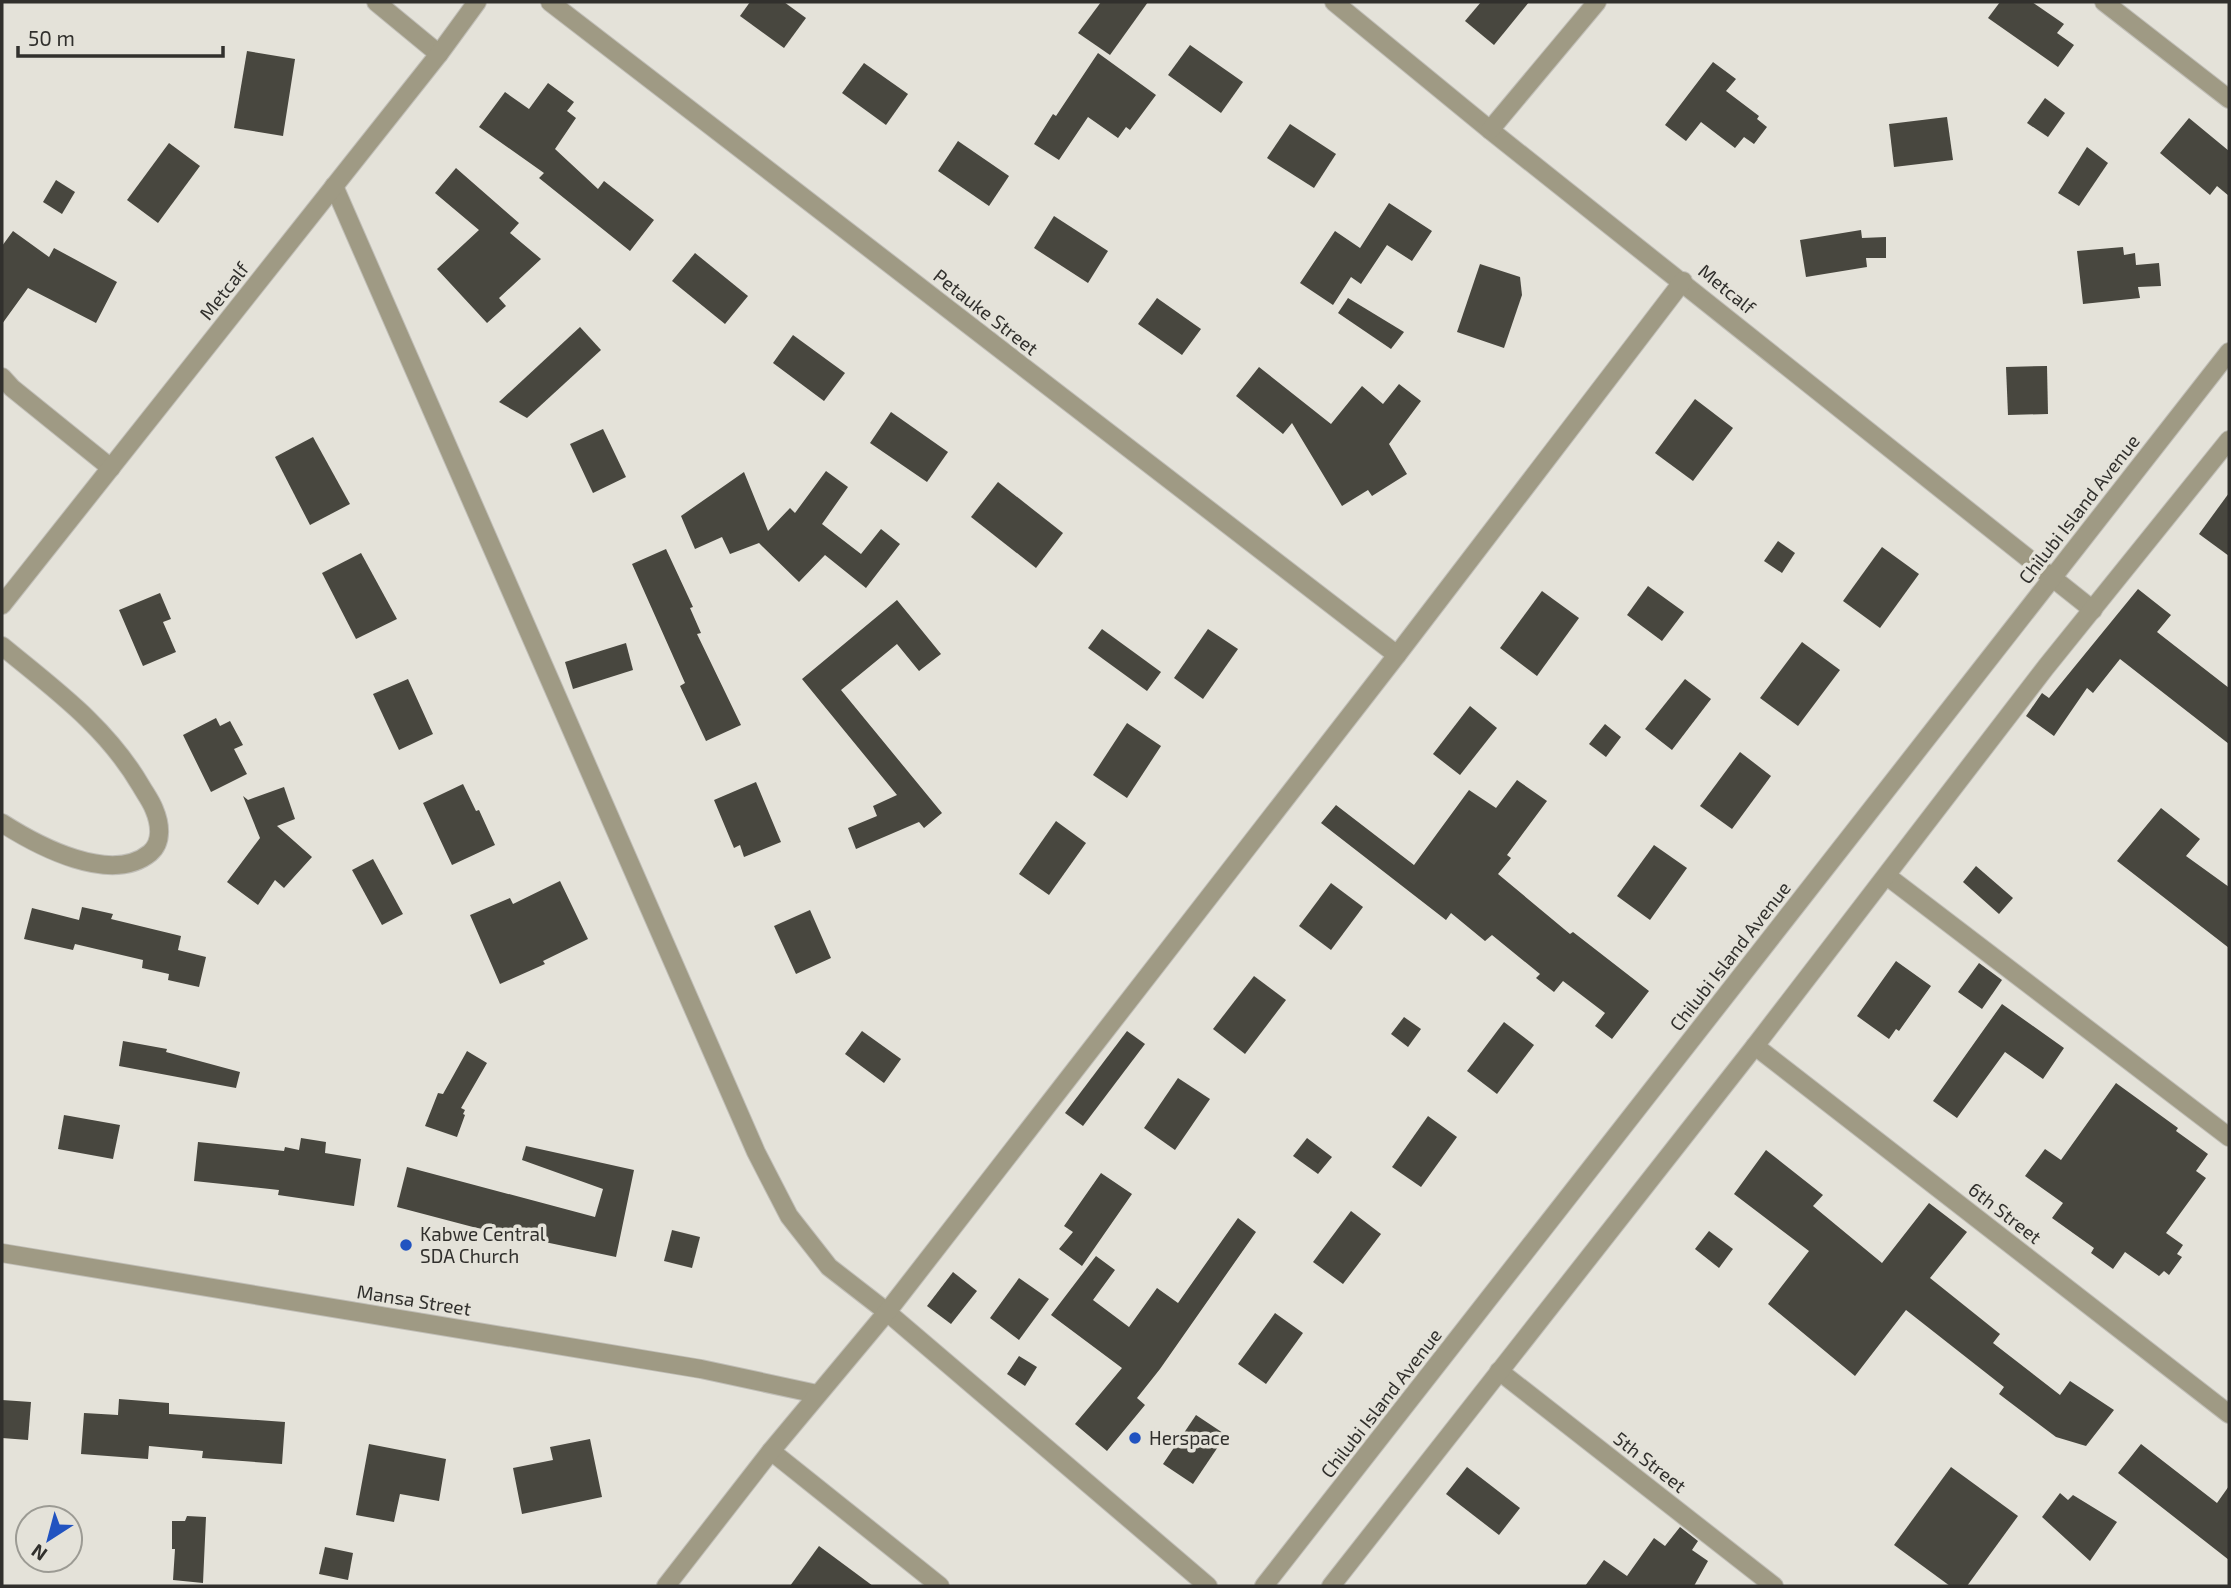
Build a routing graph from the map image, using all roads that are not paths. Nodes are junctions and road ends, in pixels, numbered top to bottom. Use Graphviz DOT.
graph roads {
  1 [pos="376,2"];
  2 [pos="477,2"];
  3 [pos="550,2"];
  4 [pos="1334,2"];
  5 [pos="1597,2"];
  6 [pos="2104,2"];
  7 [pos="439,54"];
  8 [pos="2229,99"];
  9 [pos="1490,130"];
  10 [pos="334,186"];
  11 [pos="1683,281"];
  12 [pos="2229,352"];
  13 [pos="2,377"];
  14 [pos="2229,440"];
  15 [pos="111,468"];
  16 [pos="2052,576"];
  17 [pos="2,605"];
  18 [pos="2093,610"];
  19 [pos="2,646"];
  20 [pos="1397,655"];
  21 [pos="2,823"];
  22 [pos="1887,876"];
  23 [pos="1755,1046"];
  24 [pos="2229,1137"];
  25 [pos="2,1254"];
  26 [pos="887,1312"];
  27 [pos="1499,1371"];
  28 [pos="817,1394"];
  29 [pos="2229,1414"];
  30 [pos="771,1451"];
  31 [pos="666,1586"];
  32 [pos="940,1586"];
  33 [pos="1208,1586"];
  34 [pos="1264,1586"];
  35 [pos="1331,1586"];
  36 [pos="1774,1586"];
  1 -- 7 [label="street"];
  2 -- 7 [label="street, Metcalf"];
  3 -- 20 [label="street, Petauke Street"];
  4 -- 9 [label="street, Metcalf"];
  5 -- 9 [label="street"];
  6 -- 8 [label="street"];
  7 -- 10 [label="street, Metcalf"];
  9 -- 11 [label="street, Metcalf"];
  10 -- 15 [label="street, Metcalf"];
  10 -- 26 [label="street"];
  11 -- 16 [label="street, Metcalf"];
  11 -- 20 [label="street"];
  12 -- 16 [label="street, Chilubi Island Avenue"];
  13 -- 15 [label="street"];
  14 -- 18 [label="street"];
  15 -- 17 [label="street, Metcalf"];
  16 -- 18 [label="street, Metcalf"];
  16 -- 34 [label="street, Chilubi Island Avenue"];
  18 -- 22 [label="street"];
  19 -- 21 [label="street"];
  20 -- 26 [label="street"];
  22 -- 23 [label="street"];
  22 -- 24 [label="street"];
  23 -- 27 [label="street"];
  23 -- 29 [label="street, 6th Street"];
  25 -- 28 [label="street, Mansa Street"];
  26 -- 28 [label="street"];
  26 -- 33 [label="street"];
  27 -- 35 [label="street"];
  27 -- 36 [label="street, 5th Street"];
  28 -- 30 [label="street"];
  30 -- 31 [label="street"];
  30 -- 32 [label="street"];
}
